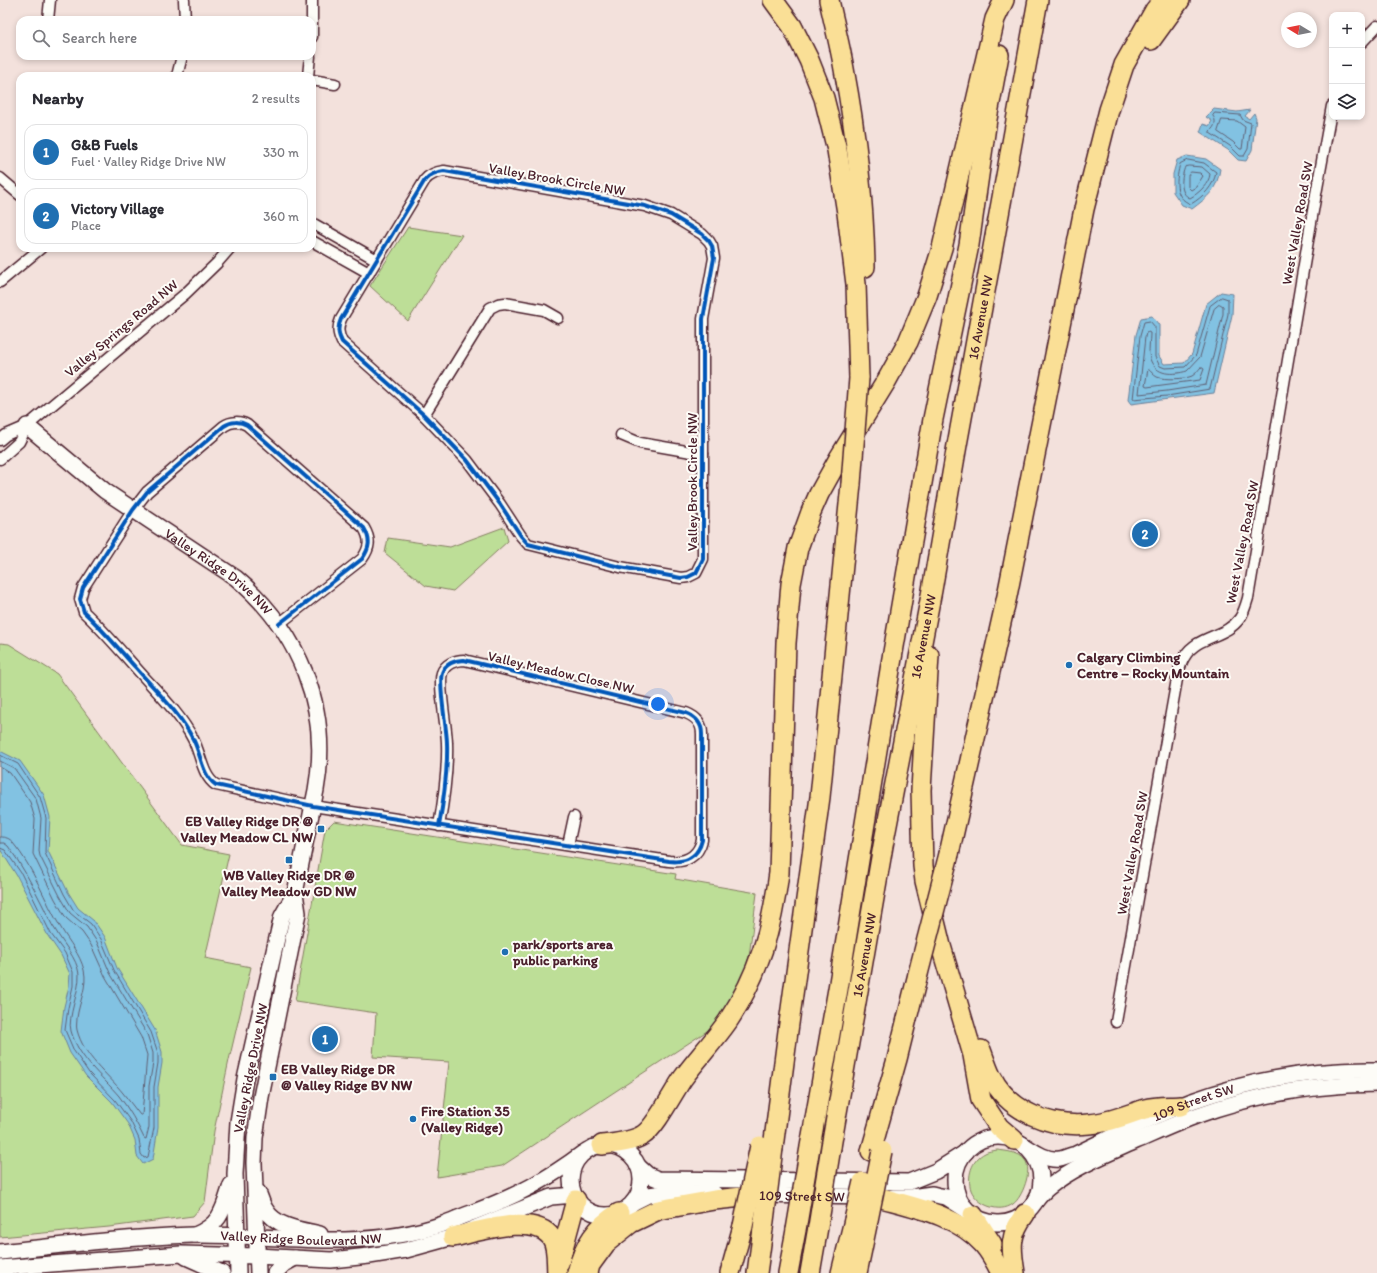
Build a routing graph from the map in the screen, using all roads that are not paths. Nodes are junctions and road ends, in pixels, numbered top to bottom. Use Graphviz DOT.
graph roads {
  1 [pos="50,0"];
  2 [pos="184,0"];
  3 [pos="312,0"];
  4 [pos="773,0"];
  5 [pos="829,0"];
  6 [pos="1004,0"];
  7 [pos="1008,0"];
  8 [pos="1038,0"];
  9 [pos="1163,0"];
  10 [pos="1180,0"];
  11 [pos="48,16"];
  12 [pos="185,16"];
  13 [pos="312,16"];
  14 [pos="1377,26"];
  15 [pos="1365,39"];
  16 [pos="181,60"];
  17 [pos="310,60"];
  18 [pos="179,72"];
  19 [pos="308,72"];
  20 [pos="316,81"];
  21 [pos="335,84"];
  22 [pos="1109,110"];
  23 [pos="1329,120"];
  24 [pos="0,178"];
  25 [pos="16,192"];
  26 [pos="316,225"];
  27 [pos="316,243"];
  28 [pos="36,252"];
  29 [pos="227,252"];
  30 [pos="377,260"];
  31 [pos="368,273"];
  32 [pos="0,282"];
  33 [pos="558,318"];
  34 [pos="859,378"];
  35 [pos="424,415"];
  36 [pos="27,426"];
  37 [pos="621,435"];
  38 [pos="0,440"];
  39 [pos="703,454"];
  40 [pos="0,458"];
  41 [pos="133,510"];
  42 [pos="932,590"];
  43 [pos="279,624"];
  44 [pos="313,806"];
  45 [pos="574,817"];
  46 [pos="439,826"];
  47 [pos="568,846"];
  48 [pos="295,893"];
  49 [pos="957,1000"];
  50 [pos="1116,1022"];
  51 [pos="1377,1070"];
  52 [pos="1377,1084"];
  53 [pos="1181,1106"];
  54 [pos="1018,1142"];
  55 [pos="602,1145"];
  56 [pos="766,1147"];
  57 [pos="966,1152"];
  58 [pos="583,1153"];
  59 [pos="638,1166"];
  60 [pos="235,1174"];
  61 [pos="254,1182"];
  62 [pos="762,1195"];
  63 [pos="575,1198"];
  64 [pos="878,1198"];
  65 [pos="626,1208"];
  66 [pos="1030,1208"];
  67 [pos="971,1213"];
  68 [pos="861,1220"];
  69 [pos="194,1235"];
  70 [pos="236,1236"];
  71 [pos="256,1237"];
  72 [pos="453,1237"];
  73 [pos="346,1240"];
  74 [pos="0,1252"];
  75 [pos="181,1254"];
  76 [pos="237,1255"];
  77 [pos="257,1256"];
  78 [pos="295,1258"];
  79 [pos="0,1268"];
  80 [pos="557,1271"];
  81 [pos="222,1273"];
  82 [pos="238,1273"];
  83 [pos="258,1273"];
  84 [pos="275,1273"];
  85 [pos="577,1273"];
  86 [pos="588,1273"];
  87 [pos="730,1273"];
  88 [pos="757,1273"];
  89 [pos="788,1273"];
  90 [pos="810,1273"];
  91 [pos="841,1273"];
  92 [pos="858,1273"];
  93 [pos="1002,1273"];
  94 [pos="1015,1273"];
  1 -- 11 [label="street"];
  2 -- 12 [label="street"];
  3 -- 13 [label="street"];
  4 -- 34 [label="highway"];
  5 -- 34 [label="highway"];
  6 -- 55 [label="highway"];
  7 -- 89 [label="highway, 16 Avenue NW, bridge"];
  8 -- 42 [label="highway, 16 Avenue NW"];
  9 -- 22 [label="highway"];
  10 -- 22 [label="highway"];
  14 -- 15 [label="street"];
  16 -- 18 [label="street"];
  17 -- 19 [label="street"];
  20 -- 21 [label="street"];
  22 -- 68 [label="highway, bridge"];
  23 -- 50 [label="street, West Valley Road SW"];
  24 -- 25 [label="street"];
  26 -- 30 [label="street"];
  27 -- 31 [label="street"];
  28 -- 32 [label="street"];
  29 -- 36 [label="street, Valley Springs Road NW"];
  30 -- 31 [label="street, Valley Brook Circle NW"];
  30 -- 39 [label="street, Valley Brook Circle NW"];
  31 -- 35 [label="street, Valley Brook Circle NW"];
  33 -- 35 [label="street"];
  34 -- 56 [label="highway, bridge"];
  35 -- 39 [label="street, Valley Brook Circle NW"];
  36 -- 38 [label="street, Valley Springs Road NW"];
  36 -- 40 [label="street, Valley Springs Road NW"];
  36 -- 41 [label="street, Valley Ridge Drive NW"];
  37 -- 39 [label="street"];
  41 -- 43 [label="street, Valley Ridge Drive NW"];
  41 -- 43 [label="street"];
  41 -- 44 [label="street, Valley Meadow Close NW"];
  42 -- 49 [label="highway"];
  42 -- 90 [label="highway, 16 Avenue NW, bridge"];
  43 -- 44 [label="street, Valley Ridge Drive NW"];
  44 -- 46 [label="street, Valley Meadow Close NW"];
  44 -- 48 [label="street, Valley Ridge Drive NW"];
  45 -- 47 [label="street"];
  46 -- 47 [label="street, Valley Meadow Close NW"];
  46 -- 47 [label="street, Valley Meadow Close NW"];
  48 -- 60 [label="street, Valley Ridge Drive NW"];
  48 -- 61 [label="street, Valley Ridge Drive NW"];
  49 -- 53 [label="highway"];
  49 -- 54 [label="highway"];
  51 -- 53 [label="street, 109 Street SW"];
  52 -- 66 [label="street, 109 Street SW"];
  53 -- 54 [label="street, 109 Street SW"];
  54 -- 57 [label="street"];
  54 -- 66 [label="street"];
  55 -- 58 [label="street"];
  55 -- 59 [label="street"];
  56 -- 87 [label="highway, bridge"];
  56 -- 88 [label="highway, bridge"];
  57 -- 59 [label="street, 109 Street SW"];
  57 -- 67 [label="street"];
  58 -- 63 [label="street"];
  58 -- 73 [label="street, Valley Ridge Boulevard NW"];
  59 -- 65 [label="street"];
  60 -- 69 [label="street"];
  60 -- 70 [label="street, Valley Ridge Drive NW"];
  61 -- 71 [label="street, Valley Ridge Drive NW"];
  61 -- 73 [label="street"];
  62 -- 64 [label="street, 109 Street SW"];
  62 -- 65 [label="street, 109 Street SW"];
  62 -- 86 [label="highway"];
  63 -- 65 [label="street"];
  63 -- 72 [label="street, Valley Ridge Boulevard NW"];
  63 -- 80 [label="highway"];
  64 -- 67 [label="street, 109 Street SW"];
  64 -- 93 [label="highway"];
  65 -- 85 [label="highway"];
  66 -- 67 [label="street"];
  66 -- 94 [label="highway"];
  67 -- 93 [label="highway"];
  68 -- 91 [label="highway"];
  68 -- 92 [label="highway"];
  69 -- 70 [label="street, Valley Ridge Boulevard NW"];
  69 -- 74 [label="street, Valley Ridge Boulevard NW"];
  70 -- 71 [label="street, Valley Ridge Boulevard NW"];
  70 -- 76 [label="street, Valley Ridge Drive NW"];
  71 -- 73 [label="street, Valley Ridge Boulevard NW"];
  71 -- 77 [label="street, Valley Ridge Drive NW"];
  72 -- 78 [label="street, Valley Ridge Boulevard NW"];
  72 -- 80 [label="highway"];
  75 -- 76 [label="street, Valley Ridge Boulevard NW"];
  75 -- 79 [label="street, Valley Ridge Boulevard NW"];
  75 -- 81 [label="street"];
  76 -- 77 [label="street, Valley Ridge Boulevard NW"];
  76 -- 82 [label="street, Valley Ridge Drive NW"];
  77 -- 78 [label="street, Valley Ridge Boulevard NW"];
  77 -- 83 [label="street, Valley Ridge Drive NW"];
  78 -- 84 [label="street"];
}
